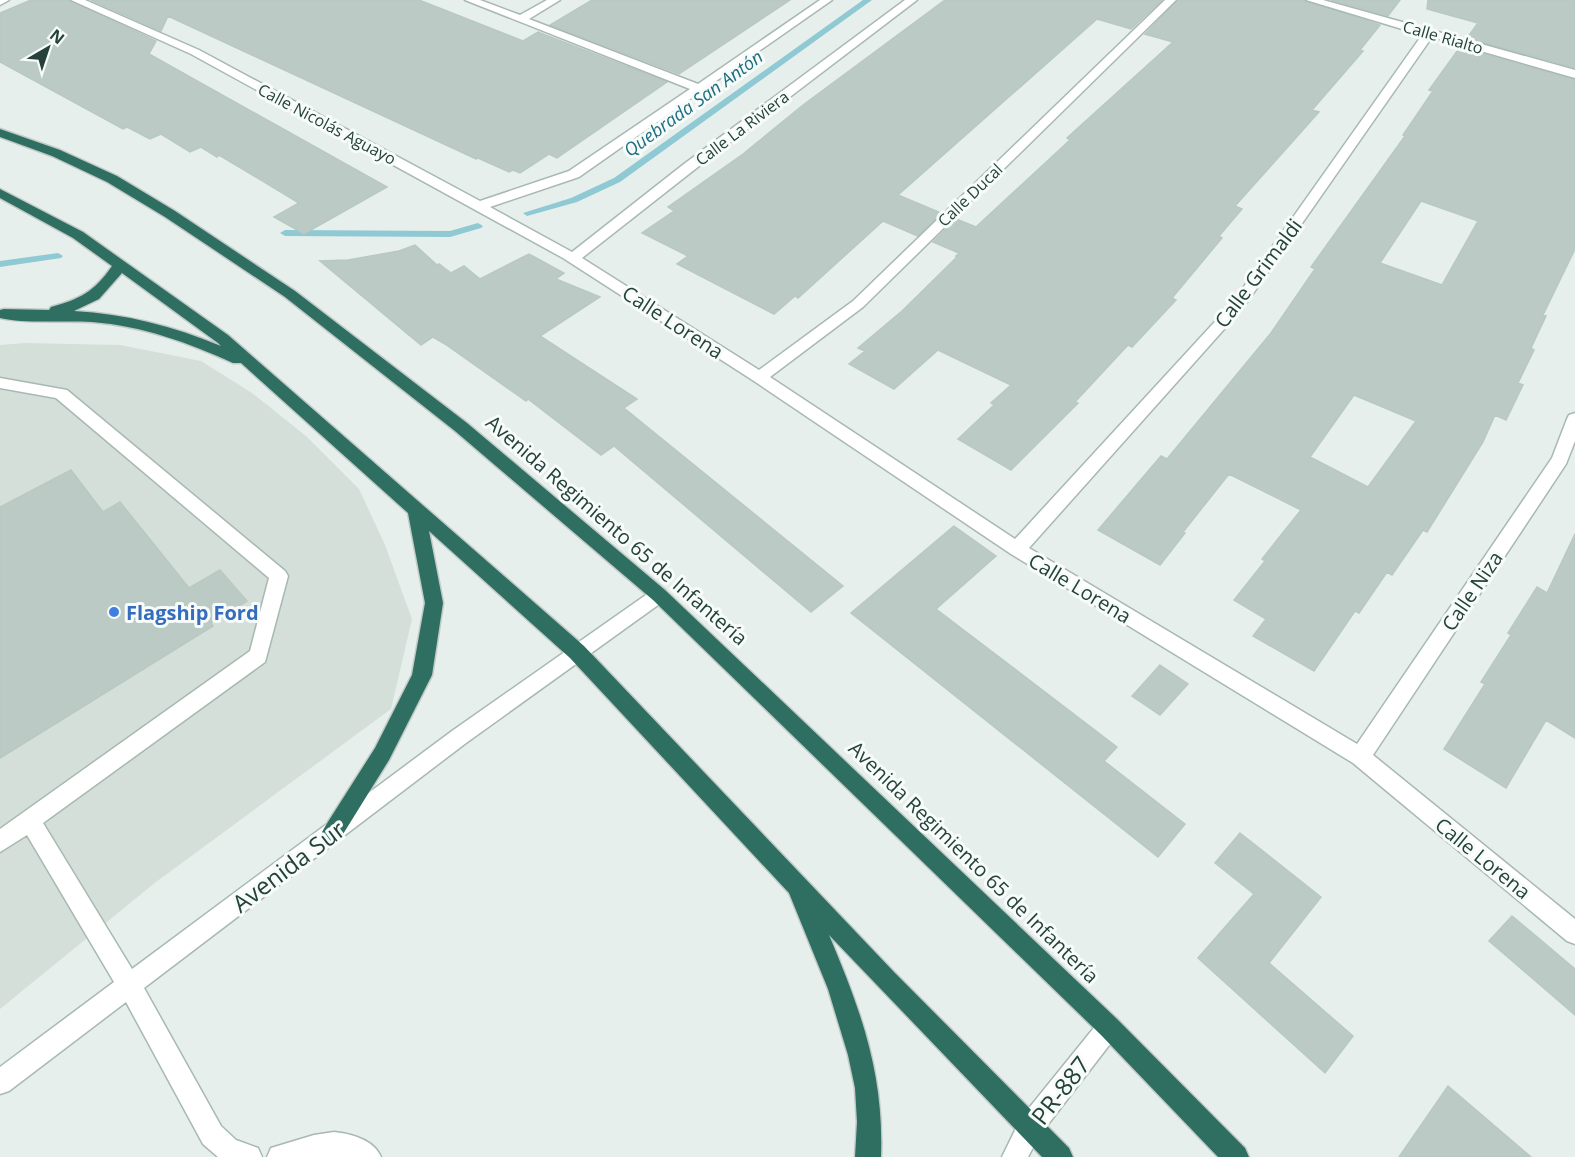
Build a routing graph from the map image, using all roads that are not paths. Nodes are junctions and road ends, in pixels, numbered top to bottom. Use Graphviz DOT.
graph roads {
  1 [pos="4,0"];
  2 [pos="76,0"];
  3 [pos="470,0"];
  4 [pos="555,0"];
  5 [pos="827,0"];
  6 [pos="912,0"];
  7 [pos="1171,0"];
  8 [pos="1311,0"];
  9 [pos="0,2"];
  10 [pos="521,19"];
  11 [pos="1429,33"];
  12 [pos="1575,74"];
  13 [pos="701,89"];
  14 [pos="0,133"];
  15 [pos="0,193"];
  16 [pos="479,206"];
  17 [pos="573,258"];
  18 [pos="120,265"];
  19 [pos="2,314"];
  20 [pos="252,364"];
  21 [pos="759,377"];
  22 [pos="0,383"];
  23 [pos="1575,419"];
  24 [pos="416,509"];
  25 [pos="1017,549"];
  26 [pos="659,595"];
  27 [pos="577,652"];
  28 [pos="1360,757"];
  29 [pos="30,820"];
  30 [pos="333,832"];
  31 [pos="0,842"];
  32 [pos="796,884"];
  33 [pos="1575,933"];
  34 [pos="129,985"];
  35 [pos="1109,1027"];
  36 [pos="0,1082"];
  37 [pos="1030,1127"];
  38 [pos="249,1157"];
  39 [pos="280,1157"];
  40 [pos="368,1157"];
  41 [pos="868,1157"];
  42 [pos="1015,1157"];
  43 [pos="1060,1157"];
  44 [pos="1236,1157"];
  1 -- 9 [label="street"];
  2 -- 16 [label="street, Calle Nicolás Aguayo"];
  3 -- 10 [label="street"];
  4 -- 10 [label="street"];
  5 -- 13 [label="street"];
  6 -- 17 [label="street, Calle La Riviera"];
  7 -- 21 [label="street, Calle Ducal"];
  8 -- 11 [label="street, Calle Rialto"];
  10 -- 13 [label="street"];
  11 -- 12 [label="street, Calle Rialto"];
  11 -- 25 [label="street, Calle Grimaldi"];
  13 -- 16 [label="street"];
  14 -- 26 [label="highway, Avenida Regimiento 65 de Infantería"];
  15 -- 18 [label="highway"];
  16 -- 17 [label="street, Calle Nicolás Aguayo"];
  17 -- 21 [label="street, Calle Lorena"];
  18 -- 19 [label="highway"];
  18 -- 20 [label="highway"];
  19 -- 20 [label="highway"];
  20 -- 24 [label="highway"];
  21 -- 25 [label="street, Calle Lorena"];
  22 -- 29 [label="street"];
  23 -- 28 [label="street, Calle Niza"];
  24 -- 27 [label="highway"];
  24 -- 30 [label="highway"];
  25 -- 28 [label="street, Calle Lorena"];
  26 -- 27 [label="street, Avenida Sur"];
  26 -- 35 [label="highway, Avenida Regimiento 65 de Infantería"];
  27 -- 30 [label="street, Avenida Sur"];
  27 -- 32 [label="highway"];
  28 -- 33 [label="street, Calle Lorena"];
  29 -- 31 [label="street"];
  29 -- 34 [label="street"];
  30 -- 34 [label="street, Avenida Sur"];
  32 -- 37 [label="highway"];
  32 -- 41 [label="highway"];
  34 -- 36 [label="street, Avenida Sur"];
  34 -- 38 [label="street"];
  35 -- 37 [label="street, PR-887"];
  35 -- 44 [label="highway, Avenida Regimiento 65 de Infantería"];
  37 -- 42 [label="street, PR-887"];
  37 -- 43 [label="highway"];
  39 -- 40 [label="street"];
}
